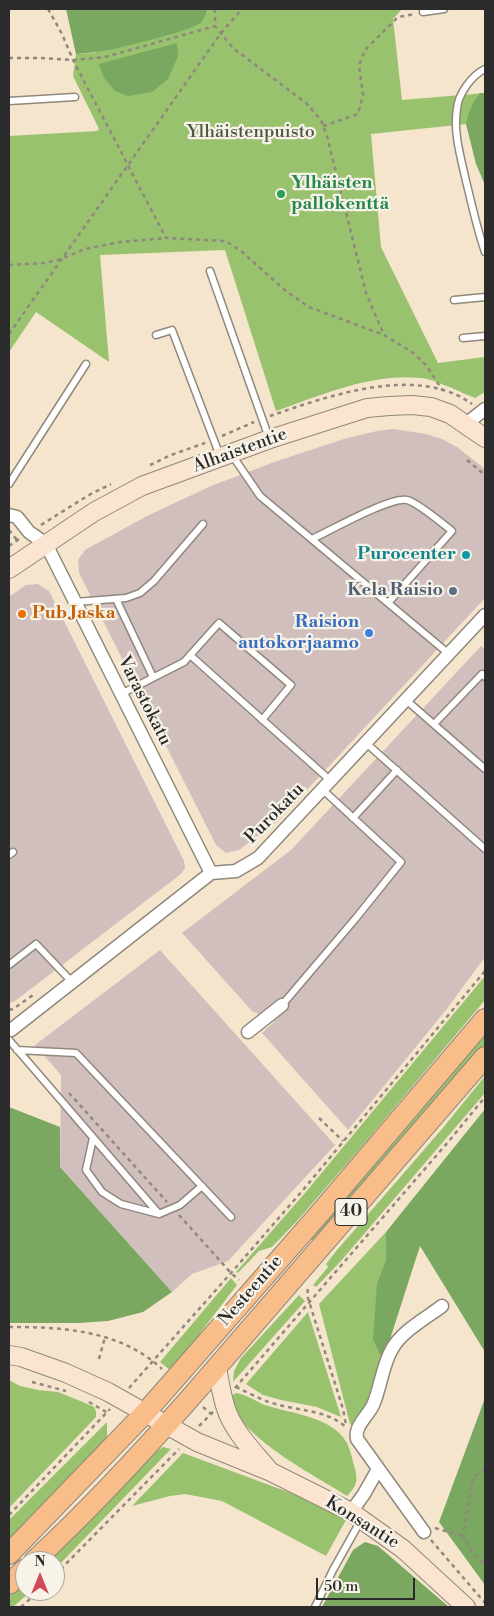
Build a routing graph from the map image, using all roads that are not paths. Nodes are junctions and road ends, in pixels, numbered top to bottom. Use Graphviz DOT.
graph roads {
  1 [pos="444,9"];
  2 [pos="423,12"];
  3 [pos="485,70"];
  4 [pos="75,97"];
  5 [pos="9,101"];
  6 [pos="485,252"];
  7 [pos="210,271"];
  8 [pos="485,296"];
  9 [pos="454,300"];
  10 [pos="156,335"];
  11 [pos="485,336"];
  12 [pos="464,338"];
  13 [pos="86,364"];
  14 [pos="485,409"];
  15 [pos="466,424"];
  16 [pos="485,438"];
  17 [pos="270,439"];
  18 [pos="226,455"];
  19 [pos="9,484"];
  20 [pos="9,515"];
  21 [pos="202,524"];
  22 [pos="312,539"];
  23 [pos="46,544"];
  24 [pos="9,569"];
  25 [pos="116,599"];
  26 [pos="75,602"];
  27 [pos="388,603"];
  28 [pos="485,615"];
  29 [pos="449,654"];
  30 [pos="190,655"];
  31 [pos="153,677"];
  32 [pos="485,677"];
  33 [pos="121,694"];
  34 [pos="406,700"];
  35 [pos="262,720"];
  36 [pos="434,724"];
  37 [pos="366,742"];
  38 [pos="485,769"];
  39 [pos="397,770"];
  40 [pos="327,785"];
  41 [pos="353,818"];
  42 [pos="485,850"];
  43 [pos="211,873"];
  44 [pos="9,966"];
  45 [pos="72,982"];
  46 [pos="282,1005"];
  47 [pos="485,1019"];
  48 [pos="248,1032"];
  49 [pos="10,1033"];
  50 [pos="17,1050"];
  51 [pos="485,1056"];
  52 [pos="93,1138"];
  53 [pos="202,1186"];
  54 [pos="158,1214"];
  55 [pos="231,1217"];
  56 [pos="442,1306"];
  57 [pos="9,1355"];
  58 [pos="217,1368"];
  59 [pos="145,1413"];
  60 [pos="167,1425"];
  61 [pos="378,1469"];
  62 [pos="271,1472"];
  63 [pos="356,1515"];
  64 [pos="421,1528"];
  65 [pos="45,1551"];
  66 [pos="9,1554"];
  67 [pos="315,1607"];
  68 [pos="466,1607"];
  1 -- 2 [label="lane"];
  3 -- 6 [label="lane"];
  4 -- 5 [label="lane"];
  7 -- 17 [label="lane"];
  8 -- 9 [label="lane"];
  10 -- 18 [label="lane"];
  11 -- 12 [label="lane"];
  13 -- 19 [label="lane"];
  14 -- 15 [label="street"];
  15 -- 16 [label="street, Alhaistentie"];
  15 -- 17 [label="street, Alhaistentie"];
  17 -- 18 [label="street, Alhaistentie"];
  18 -- 22 [label="lane"];
  18 -- 23 [label="street, Alhaistentie"];
  20 -- 23 [label="street"];
  21 -- 25 [label="lane"];
  22 -- 27 [label="lane"];
  22 -- 27 [label="lane"];
  23 -- 24 [label="street, Alhaistentie"];
  23 -- 26 [label="street, Varastokatu"];
  25 -- 26 [label="lane"];
  25 -- 31 [label="lane"];
  26 -- 33 [label="street, Varastokatu"];
  27 -- 29 [label="lane"];
  28 -- 29 [label="street, Purokatu"];
  29 -- 34 [label="street, Purokatu"];
  30 -- 31 [label="lane"];
  30 -- 35 [label="lane"];
  30 -- 35 [label="lane"];
  31 -- 33 [label="lane"];
  32 -- 36 [label="lane"];
  33 -- 43 [label="street, Varastokatu"];
  34 -- 36 [label="lane"];
  34 -- 37 [label="street, Purokatu"];
  35 -- 40 [label="lane"];
  36 -- 38 [label="lane"];
  37 -- 39 [label="lane"];
  37 -- 40 [label="street, Purokatu"];
  39 -- 41 [label="lane"];
  39 -- 42 [label="lane"];
  40 -- 41 [label="lane"];
  40 -- 43 [label="street, Purokatu"];
  41 -- 46 [label="lane"];
  43 -- 45 [label="street"];
  44 -- 45 [label="lane"];
  45 -- 49 [label="street"];
  46 -- 48 [label="street"];
  47 -- 59 [label="main road, Nesteentie / 40"];
  49 -- 50 [label="lane"];
  50 -- 52 [label="lane"];
  50 -- 53 [label="lane"];
  51 -- 58 [label="main road, Nesteentie / 40"];
  52 -- 54 [label="lane"];
  52 -- 54 [label="lane"];
  53 -- 54 [label="lane"];
  53 -- 55 [label="lane"];
  56 -- 61 [label="street"];
  57 -- 59 [label="street, Konsantie"];
  58 -- 60 [label="main road, Nesteentie / 40"];
  58 -- 62 [label="street, Konsantie"];
  59 -- 60 [label="street, Konsantie"];
  59 -- 66 [label="main road, Nesteentie / 40"];
  60 -- 62 [label="street, Konsantie"];
  60 -- 65 [label="main road, Nesteentie / 40"];
  61 -- 63 [label="street"];
  61 -- 64 [label="street"];
  62 -- 63 [label="street, Konsantie"];
  63 -- 67 [label="lane"];
  63 -- 68 [label="street, Konsantie"];
}
